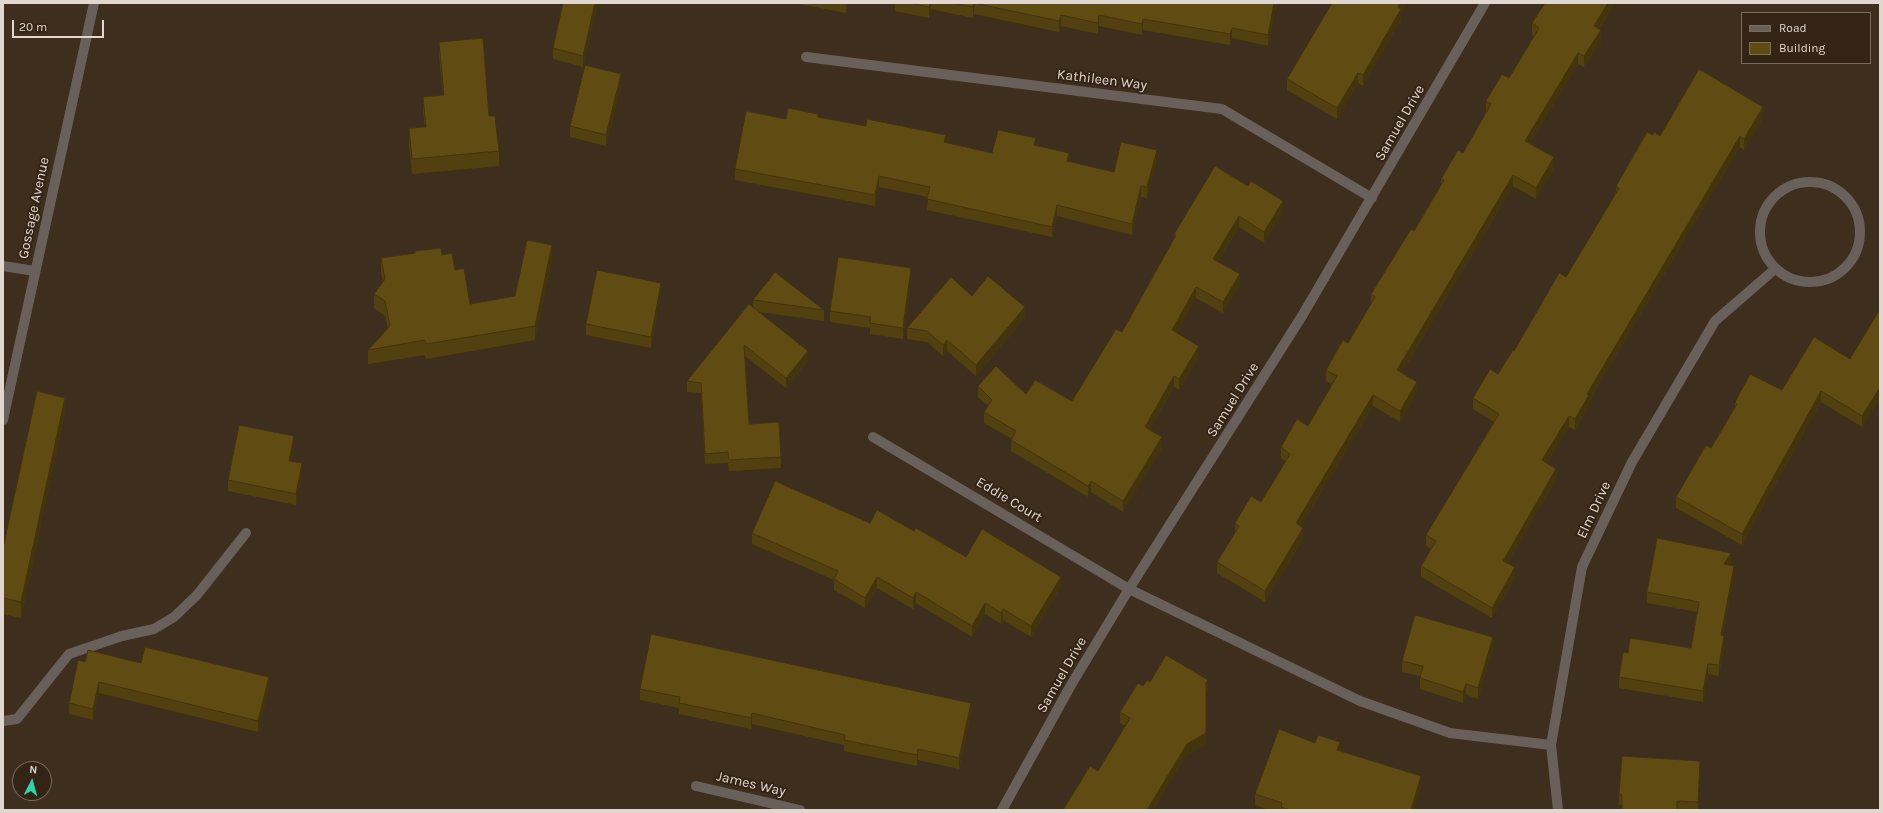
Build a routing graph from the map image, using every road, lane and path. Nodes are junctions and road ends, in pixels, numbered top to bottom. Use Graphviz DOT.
graph roads {
  1 [pos="94,3"];
  2 [pos="1485,3"];
  3 [pos="806,57"];
  4 [pos="1372,198"];
  5 [pos="3,266"];
  6 [pos="1775,269"];
  7 [pos="35,271"];
  8 [pos="3,420"];
  9 [pos="873,436"];
  10 [pos="246,533"];
  11 [pos="1129,588"];
  12 [pos="3,721"];
  13 [pos="1551,745"];
  14 [pos="696,786"];
  15 [pos="800,810"];
  16 [pos="1002,810"];
  17 [pos="1558,810"];
  1 -- 7 [label="street, Gossage Avenue"];
  2 -- 4 [label="street, Samuel Drive"];
  3 -- 4 [label="street, Kathileen Way"];
  4 -- 11 [label="street, Samuel Drive"];
  5 -- 7 [label="street"];
  6 -- 6 [label="street"];
  6 -- 13 [label="street, Elm Drive"];
  7 -- 8 [label="street, Gossage Avenue"];
  9 -- 11 [label="street, Eddie Court"];
  10 -- 12 [label="street"];
  11 -- 13 [label="street, Eddie Court"];
  11 -- 16 [label="street, Samuel Drive"];
  13 -- 17 [label="street, Elm Drive"];
  14 -- 15 [label="street, James Way"];
}
